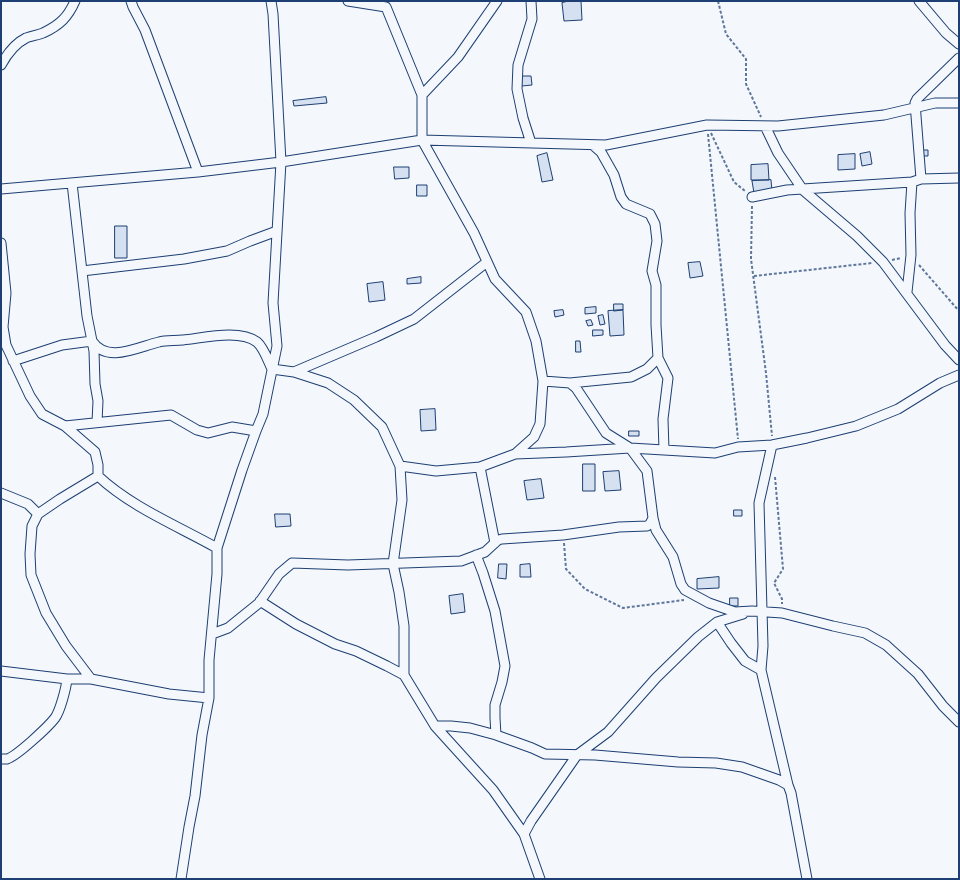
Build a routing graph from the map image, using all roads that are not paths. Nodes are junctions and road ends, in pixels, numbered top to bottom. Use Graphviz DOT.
graph roads {
  1 [pos="75,1"];
  2 [pos="131,1"];
  3 [pos="271,1"];
  4 [pos="348,1"];
  5 [pos="497,1"];
  6 [pos="531,1"];
  7 [pos="919,1"];
  8 [pos="386,4"];
  9 [pos="959,44"];
  10 [pos="959,58"];
  11 [pos="1,66"];
  12 [pos="422,95"];
  13 [pos="959,103"];
  14 [pos="915,109"];
  15 [pos="765,126"];
  16 [pos="422,140"];
  17 [pos="531,143"];
  18 [pos="593,145"];
  19 [pos="281,162"];
  20 [pos="198,172"];
  21 [pos="959,178"];
  22 [pos="917,181"];
  23 [pos="72,183"];
  24 [pos="1,188"];
  25 [pos="803,190"];
  26 [pos="752,197"];
  27 [pos="277,231"];
  28 [pos="1,243"];
  29 [pos="487,262"];
  30 [pos="82,271"];
  31 [pos="907,292"];
  32 [pos="92,340"];
  33 [pos="4,344"];
  34 [pos="957,354"];
  35 [pos="658,358"];
  36 [pos="13,361"];
  37 [pos="272,369"];
  38 [pos="294,372"];
  39 [pos="959,375"];
  40 [pos="543,381"];
  41 [pos="570,384"];
  42 [pos="98,422"];
  43 [pos="64,426"];
  44 [pos="256,431"];
  45 [pos="772,445"];
  46 [pos="630,448"];
  47 [pos="664,450"];
  48 [pos="515,454"];
  49 [pos="400,466"];
  50 [pos="480,467"];
  51 [pos="98,476"];
  52 [pos="1,493"];
  53 [pos="38,514"];
  54 [pos="653,518"];
  55 [pos="495,543"];
  56 [pos="217,548"];
  57 [pos="476,555"];
  58 [pos="393,564"];
  59 [pos="260,601"];
  60 [pos="752,611"];
  61 [pos="762,612"];
  62 [pos="717,622"];
  63 [pos="212,634"];
  64 [pos="761,670"];
  65 [pos="1,671"];
  66 [pos="404,675"];
  67 [pos="67,679"];
  68 [pos="91,679"];
  69 [pos="209,698"];
  70 [pos="959,722"];
  71 [pos="435,726"];
  72 [pos="496,735"];
  73 [pos="577,754"];
  74 [pos="1,759"];
  75 [pos="788,785"];
  76 [pos="524,834"];
  77 [pos="181,879"];
  78 [pos="540,879"];
  79 [pos="807,879"];
  1 -- 11 [label="street"];
  2 -- 20 [label="street"];
  3 -- 19 [label="street"];
  4 -- 8 [label="street"];
  5 -- 12 [label="street"];
  6 -- 17 [label="street"];
  7 -- 9 [label="street"];
  8 -- 12 [label="street"];
  10 -- 14 [label="street"];
  12 -- 16 [label="street"];
  13 -- 14 [label="street"];
  14 -- 15 [label="street"];
  14 -- 22 [label="street"];
  15 -- 18 [label="street"];
  15 -- 25 [label="street"];
  16 -- 17 [label="street"];
  16 -- 19 [label="street"];
  16 -- 29 [label="street"];
  17 -- 18 [label="street"];
  18 -- 35 [label="street"];
  19 -- 20 [label="street"];
  19 -- 27 [label="street"];
  20 -- 23 [label="street"];
  21 -- 22 [label="street"];
  22 -- 25 [label="street"];
  22 -- 31 [label="street"];
  23 -- 24 [label="street"];
  23 -- 30 [label="street"];
  25 -- 26 [label="street"];
  25 -- 31 [label="street"];
  27 -- 30 [label="street"];
  27 -- 37 [label="street"];
  28 -- 33 [label="street"];
  29 -- 38 [label="street"];
  29 -- 40 [label="street"];
  30 -- 32 [label="street"];
  31 -- 34 [label="street"];
  32 -- 36 [label="street"];
  32 -- 37 [label="street"];
  32 -- 42 [label="street"];
  33 -- 36 [label="street"];
  35 -- 41 [label="street"];
  35 -- 47 [label="street"];
  36 -- 43 [label="street"];
  37 -- 38 [label="street"];
  37 -- 44 [label="street"];
  38 -- 49 [label="street"];
  39 -- 45 [label="street"];
  40 -- 41 [label="street"];
  40 -- 48 [label="street"];
  41 -- 46 [label="street"];
  42 -- 43 [label="street"];
  42 -- 44 [label="street"];
  43 -- 51 [label="street"];
  44 -- 56 [label="street"];
  45 -- 47 [label="street"];
  45 -- 61 [label="street"];
  46 -- 47 [label="street"];
  46 -- 48 [label="street"];
  46 -- 54 [label="street"];
  48 -- 50 [label="street"];
  49 -- 50 [label="street"];
  49 -- 58 [label="street"];
  50 -- 55 [label="street"];
  51 -- 53 [label="street"];
  51 -- 56 [label="street"];
  52 -- 53 [label="street"];
  53 -- 68 [label="street"];
  54 -- 55 [label="street"];
  54 -- 60 [label="street"];
  55 -- 57 [label="street"];
  56 -- 63 [label="street"];
  57 -- 58 [label="street"];
  57 -- 72 [label="street"];
  58 -- 59 [label="street"];
  58 -- 66 [label="street"];
  59 -- 63 [label="street"];
  59 -- 66 [label="street"];
  60 -- 61 [label="street"];
  60 -- 62 [label="street"];
  61 -- 64 [label="street"];
  61 -- 70 [label="street"];
  62 -- 64 [label="street"];
  62 -- 73 [label="street"];
  63 -- 69 [label="street"];
  64 -- 75 [label="street"];
  65 -- 67 [label="street"];
  66 -- 71 [label="street"];
  67 -- 68 [label="street"];
  67 -- 74 [label="street"];
  68 -- 69 [label="street"];
  69 -- 77 [label="street"];
  71 -- 72 [label="street"];
  71 -- 76 [label="street"];
  72 -- 73 [label="street"];
  73 -- 75 [label="street"];
  73 -- 76 [label="street"];
  75 -- 79 [label="street"];
  76 -- 78 [label="street"];
}
